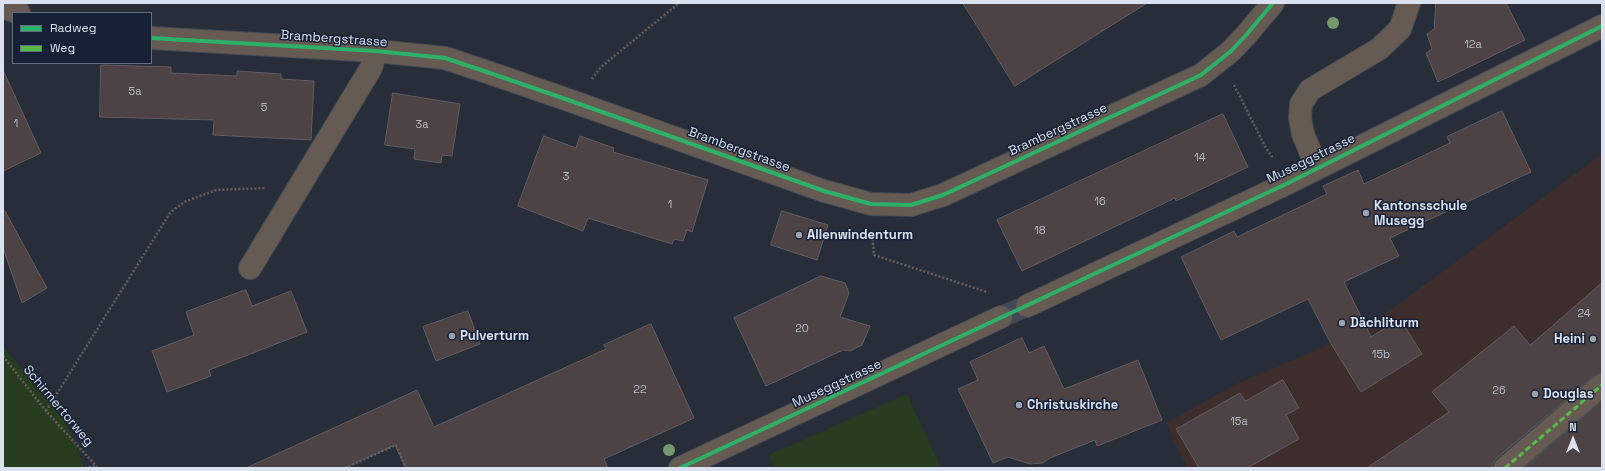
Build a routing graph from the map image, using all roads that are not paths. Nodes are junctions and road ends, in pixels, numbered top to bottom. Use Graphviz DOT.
graph roads {
  1 [pos="1273,3"];
  2 [pos="1409,3"];
  3 [pos="3,7"];
  4 [pos="17,12"];
  5 [pos="1601,27"];
  6 [pos="152,38"];
  7 [pos="376,51"];
  8 [pos="1317,168"];
  9 [pos="250,268"];
  10 [pos="1027,306"];
  11 [pos="1001,317"];
  12 [pos="1602,385"];
  13 [pos="680,468"];
  14 [pos="1505,468"];
  1 -- 7 [label="street, Brambergstrasse"];
  2 -- 8 [label="street"];
  3 -- 4 [label="street"];
  5 -- 8 [label="street, Museggstrasse"];
  6 -- 7 [label="street, Brambergstrasse"];
  7 -- 9 [label="street"];
  8 -- 10 [label="street, Museggstrasse"];
  11 -- 13 [label="street, Museggstrasse"];
  12 -- 14 [label="street"];
}
